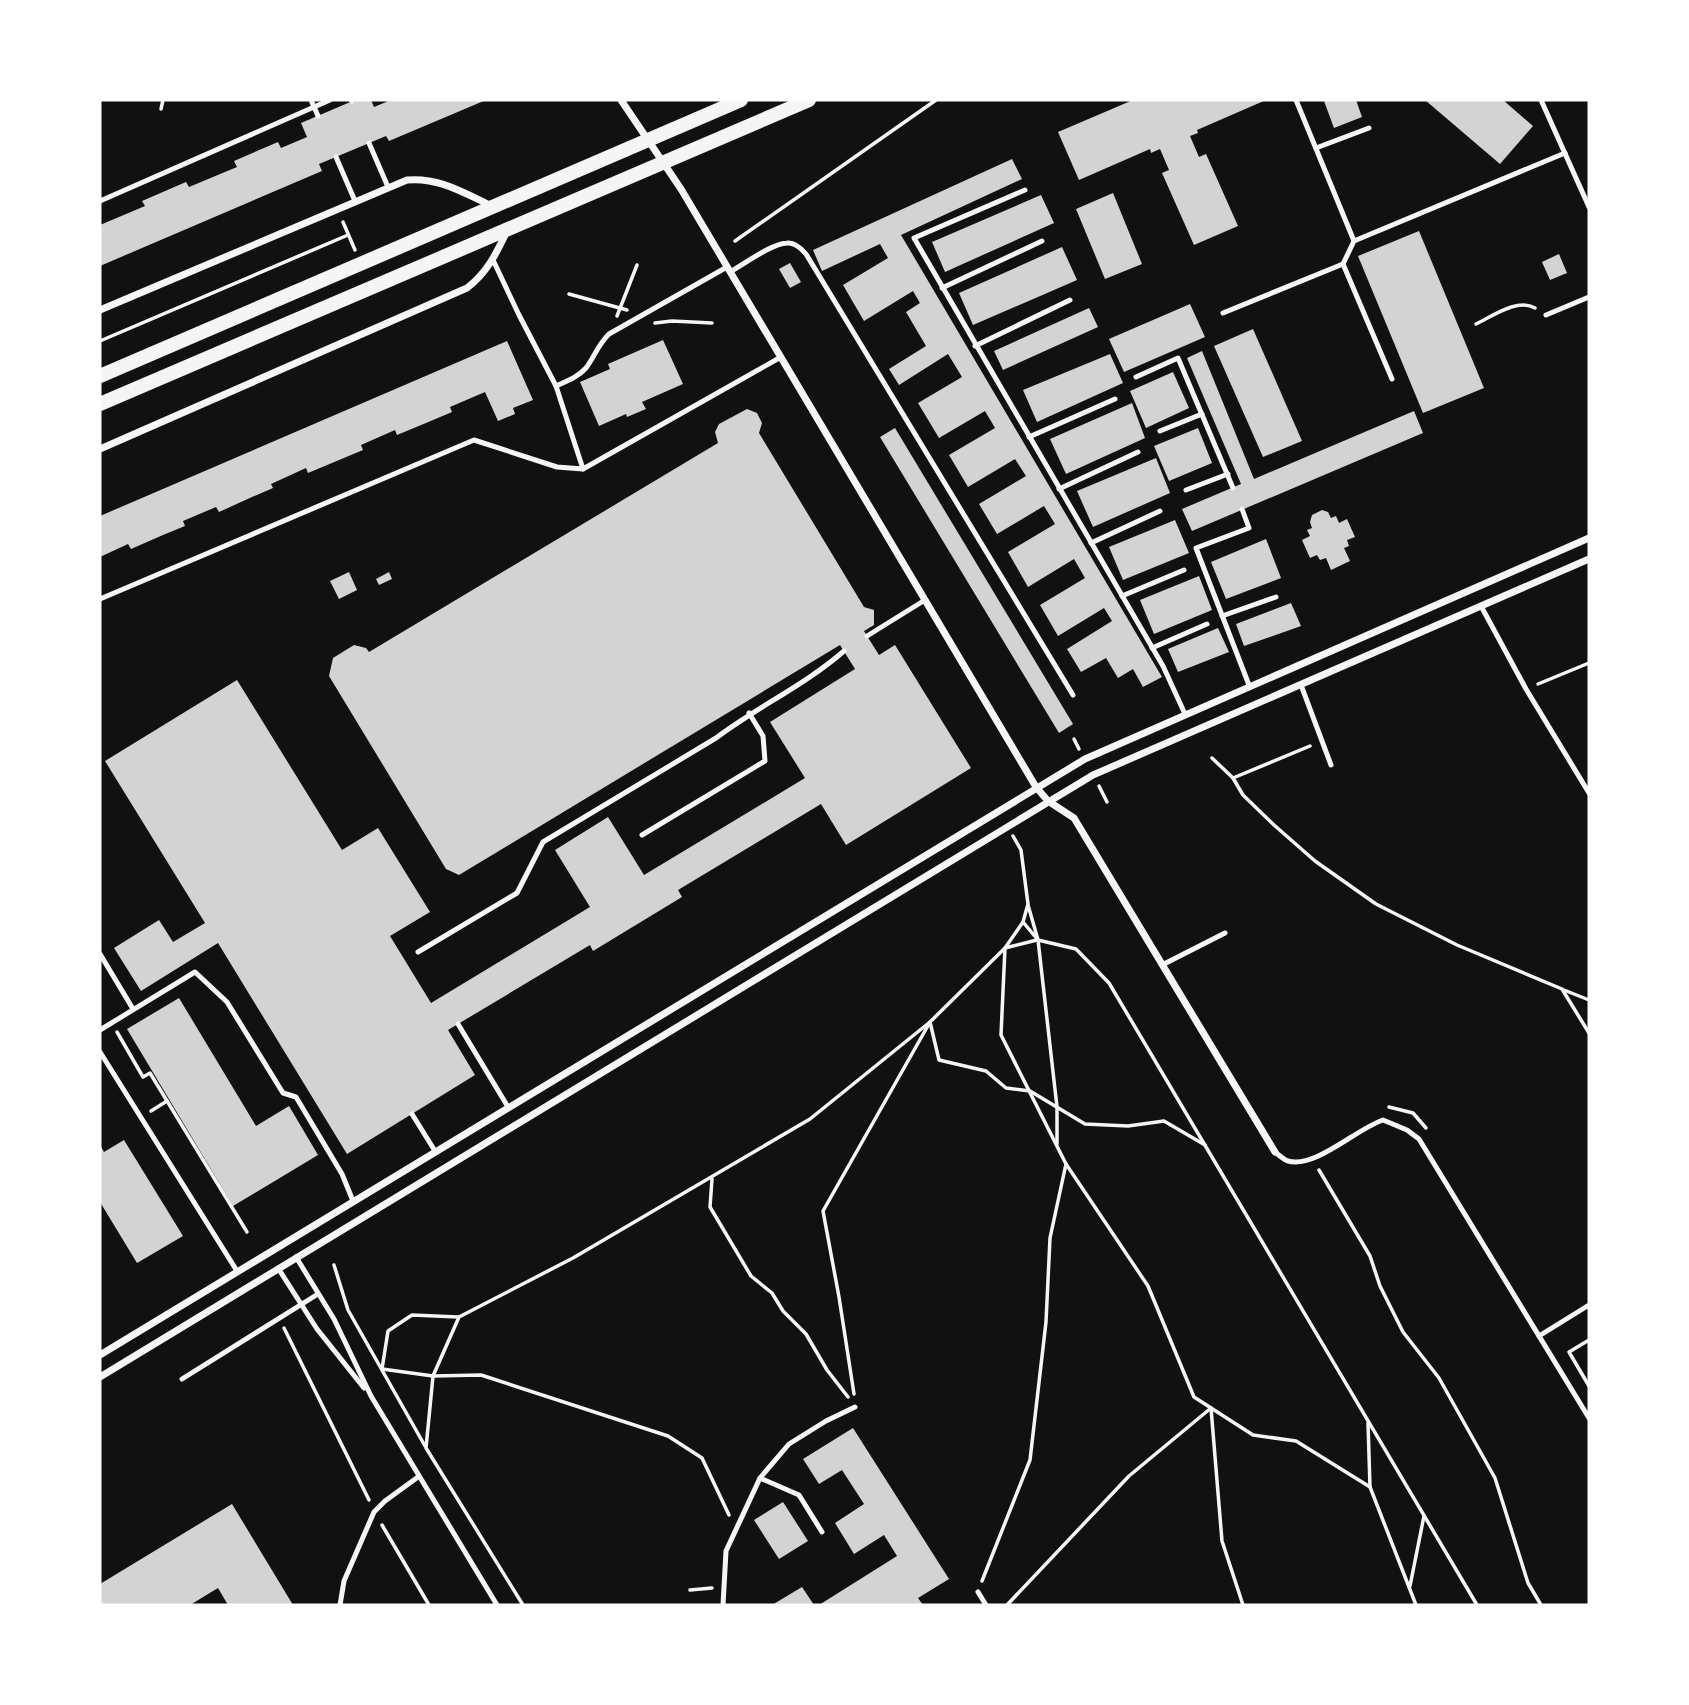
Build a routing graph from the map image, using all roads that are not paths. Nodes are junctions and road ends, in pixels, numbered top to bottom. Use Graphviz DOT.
graph roads {
  1 [pos="311,100"];
  2 [pos="330,100"];
  3 [pos="621,100"];
  4 [pos="741,100"];
  5 [pos="809,100"];
  6 [pos="1296,100"];
  7 [pos="1541,100"];
  8 [pos="314,107"];
  9 [pos="318,116"];
  10 [pos="1370,128"];
  11 [pos="648,140"];
  12 [pos="369,143"];
  13 [pos="1316,148"];
  14 [pos="1565,153"];
  15 [pos="336,157"];
  16 [pos="663,163"];
  17 [pos="388,187"];
  18 [pos="1025,190"];
  19 [pos="100,201"];
  20 [pos="355,201"];
  21 [pos="493,207"];
  22 [pos="1589,207"];
  23 [pos="507,231"];
  24 [pos="1042,241"];
  25 [pos="1354,241"];
  26 [pos="493,260"];
  27 [pos="1343,264"];
  28 [pos="729,269"];
  29 [pos="942,288"];
  30 [pos="1589,297"];
  31 [pos="1070,300"];
  32 [pos="100,310"];
  33 [pos="1223,313"];
  34 [pos="1546,315"];
  35 [pos="975,346"];
  36 [pos="781,357"];
  37 [pos="100,376"];
  38 [pos="1136,377"];
  39 [pos="1392,379"];
  40 [pos="556,386"];
  41 [pos="1115,399"];
  42 [pos="100,404"];
  43 [pos="1202,414"];
  44 [pos="1160,431"];
  45 [pos="1029,437"];
  46 [pos="100,449"];
  47 [pos="1139,452"];
  48 [pos="583,469"];
  49 [pos="1228,474"];
  50 [pos="1233,488"];
  51 [pos="1059,489"];
  52 [pos="1186,490"];
  53 [pos="1242,509"];
  54 [pos="1160,511"];
  55 [pos="1589,538"];
  56 [pos="1091,543"];
  57 [pos="1589,559"];
  58 [pos="1184,570"];
  59 [pos="1122,596"];
  60 [pos="1276,597"];
  61 [pos="100,599"];
  62 [pos="925,600"];
  63 [pos="1481,606"];
  64 [pos="1222,616"];
  65 [pos="1207,624"];
  66 [pos="867,636"];
  67 [pos="1152,648"];
  68 [pos="844,651"];
  69 [pos="1249,685"];
  70 [pos="1301,685"];
  71 [pos="1073,695"];
  72 [pos="749,713"];
  73 [pos="1185,714"];
  74 [pos="1331,765"];
  75 [pos="1036,787"];
  76 [pos="1589,793"];
  77 [pos="1048,801"];
  78 [pos="642,835"];
  79 [pos="1225,933"];
  80 [pos="418,952"];
  81 [pos="100,954"];
  82 [pos="1162,965"];
  83 [pos="133,1009"];
  84 [pos="458,1024"];
  85 [pos="100,1030"];
  86 [pos="100,1052"];
  87 [pos="508,1107"];
  88 [pos="412,1114"];
  89 [pos="435,1152"];
  90 [pos="1275,1152"];
  91 [pos="353,1200"];
  92 [pos="296,1257"];
  93 [pos="278,1268"];
  94 [pos="237,1271"];
  95 [pos="318,1294"];
  96 [pos="300,1305"];
  97 [pos="1589,1305"];
  98 [pos="1539,1336"];
  99 [pos="100,1355"];
  100 [pos="100,1377"];
  101 [pos="182,1379"];
  102 [pos="371,1396"];
  103 [pos="855,1407"];
  104 [pos="1589,1418"];
  105 [pos="418,1477"];
  106 [pos="760,1478"];
  107 [pos="822,1532"];
  108 [pos="978,1592"];
  109 [pos="340,1605"];
  110 [pos="497,1605"];
  111 [pos="723,1605"];
  112 [pos="985,1605"];
  1 -- 8 [label="lane"];
  2 -- 8 [label="lane"];
  3 -- 11 [label="street"];
  4 -- 11 [label="main road"];
  5 -- 16 [label="main road"];
  6 -- 13 [label="lane"];
  7 -- 14 [label="lane"];
  8 -- 9 [label="lane"];
  8 -- 19 [label="lane"];
  10 -- 13 [label="lane"];
  11 -- 16 [label="street"];
  11 -- 21 [label="main road"];
  12 -- 17 [label="lane"];
  13 -- 25 [label="lane"];
  14 -- 22 [label="lane"];
  14 -- 25 [label="lane"];
  15 -- 20 [label="lane"];
  16 -- 23 [label="main road"];
  16 -- 28 [label="street"];
  17 -- 20 [label="street"];
  17 -- 21 [label="street"];
  18 -- 29 [label="lane"];
  20 -- 32 [label="street"];
  21 -- 37 [label="main road"];
  23 -- 26 [label="street"];
  23 -- 42 [label="main road"];
  24 -- 29 [label="lane"];
  25 -- 27 [label="lane"];
  26 -- 40 [label="lane"];
  26 -- 46 [label="street"];
  27 -- 33 [label="lane"];
  27 -- 39 [label="lane"];
  28 -- 36 [label="street"];
  28 -- 40 [label="lane"];
  28 -- 71 [label="lane"];
  29 -- 35 [label="lane"];
  30 -- 34 [label="lane"];
  31 -- 35 [label="lane"];
  35 -- 45 [label="lane"];
  36 -- 48 [label="lane"];
  36 -- 62 [label="street"];
  38 -- 43 [label="lane"];
  40 -- 48 [label="lane"];
  41 -- 45 [label="lane"];
  43 -- 44 [label="lane"];
  43 -- 49 [label="lane"];
  45 -- 51 [label="lane"];
  47 -- 51 [label="lane"];
  48 -- 61 [label="lane"];
  49 -- 50 [label="lane"];
  49 -- 52 [label="lane"];
  51 -- 56 [label="lane"];
  53 -- 64 [label="lane"];
  54 -- 56 [label="lane"];
  55 -- 69 [label="street"];
  56 -- 59 [label="lane"];
  57 -- 63 [label="street"];
  58 -- 59 [label="lane"];
  59 -- 67 [label="lane"];
  60 -- 64 [label="lane"];
  62 -- 66 [label="lane"];
  62 -- 75 [label="street"];
  63 -- 70 [label="street"];
  63 -- 76 [label="lane"];
  64 -- 69 [label="lane"];
  65 -- 67 [label="lane"];
  67 -- 73 [label="lane"];
  68 -- 72 [label="lane"];
  69 -- 73 [label="street"];
  70 -- 74 [label="lane"];
  70 -- 77 [label="street"];
  72 -- 78 [label="lane"];
  72 -- 80 [label="lane"];
  73 -- 75 [label="street"];
  75 -- 77 [label="street"];
  75 -- 87 [label="street"];
  77 -- 82 [label="street"];
  77 -- 92 [label="street"];
  79 -- 82 [label="lane"];
  81 -- 83 [label="lane"];
  82 -- 90 [label="street"];
  83 -- 85 [label="lane"];
  83 -- 91 [label="lane"];
  84 -- 87 [label="lane"];
  86 -- 94 [label="lane"];
  87 -- 89 [label="street"];
  88 -- 89 [label="lane"];
  89 -- 91 [label="street"];
  90 -- 98 [label="lane"];
  91 -- 94 [label="street"];
  92 -- 93 [label="street"];
  92 -- 95 [label="lane"];
  93 -- 96 [label="lane"];
  93 -- 100 [label="street"];
  94 -- 99 [label="street"];
  95 -- 96 [label="lane"];
  95 -- 102 [label="lane"];
  96 -- 101 [label="lane"];
  96 -- 102 [label="lane"];
  97 -- 98 [label="lane"];
  98 -- 104 [label="lane"];
  102 -- 105 [label="lane"];
  103 -- 106 [label="lane"];
  105 -- 109 [label="lane"];
  105 -- 110 [label="lane"];
  106 -- 107 [label="lane"];
  106 -- 111 [label="lane"];
  108 -- 112 [label="lane"];
}
